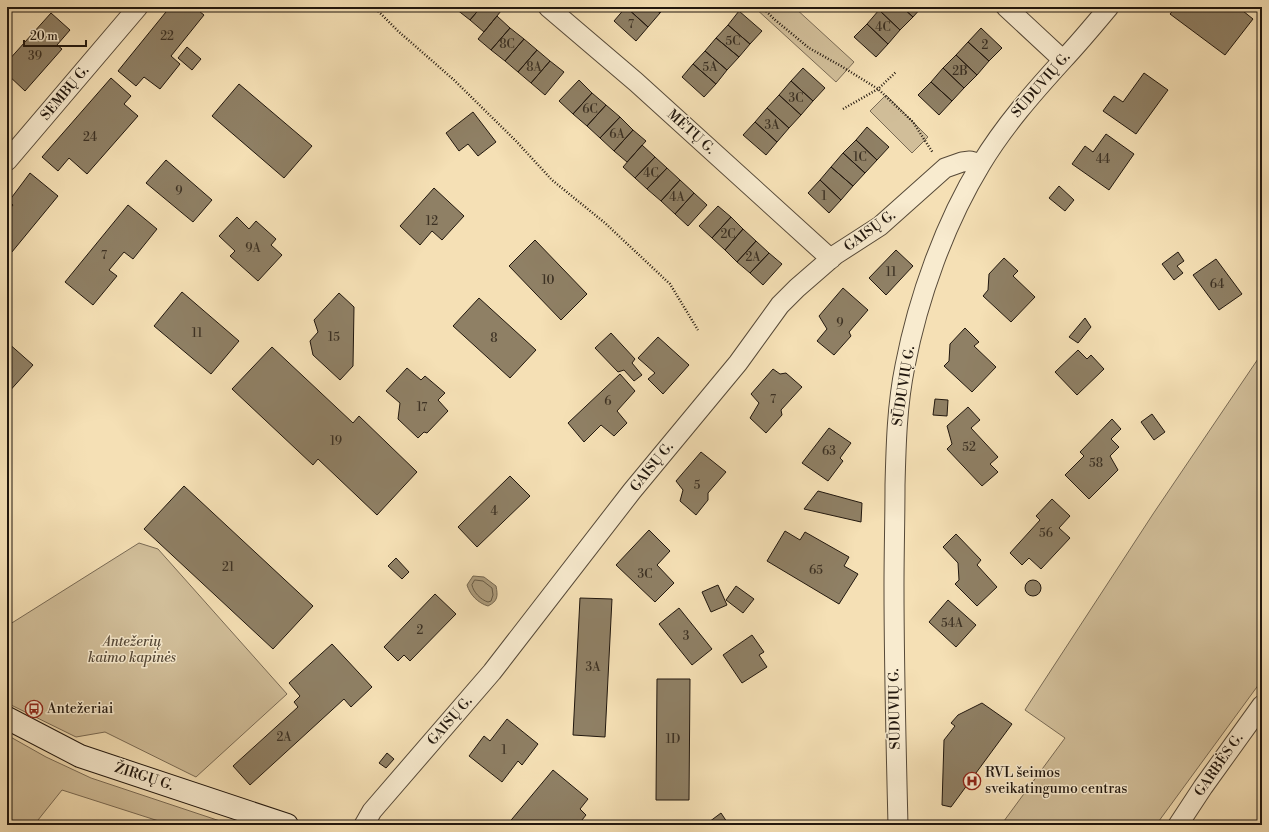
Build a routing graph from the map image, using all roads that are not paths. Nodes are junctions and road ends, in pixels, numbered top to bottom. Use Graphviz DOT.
graph roads {
  1 [pos="138,7"];
  2 [pos="548,7"];
  3 [pos="1006,7"];
  4 [pos="1109,7"];
  5 [pos="1063,60"];
  6 [pos="7,161"];
  7 [pos="981,164"];
  8 [pos="831,259"];
  9 [pos="1262,705"];
  10 [pos="7,718"];
  11 [pos="287,825"];
  12 [pos="364,825"];
  13 [pos="898,825"];
  14 [pos="1178,825"];
  1 -- 6 [label="street, SEMBŲ G."];
  2 -- 8 [label="street, MĖTŲ G."];
  3 -- 5 [label="street"];
  4 -- 5 [label="street, SŪDUVIŲ G."];
  5 -- 7 [label="street, SŪDUVIŲ G."];
  7 -- 8 [label="street, GAISŲ G."];
  7 -- 13 [label="street, SŪDUVIŲ G."];
  8 -- 12 [label="street, GAISŲ G."];
  9 -- 14 [label="street, GARBĖS G."];
  10 -- 11 [label="street, ŽIRGŲ G."];
}
